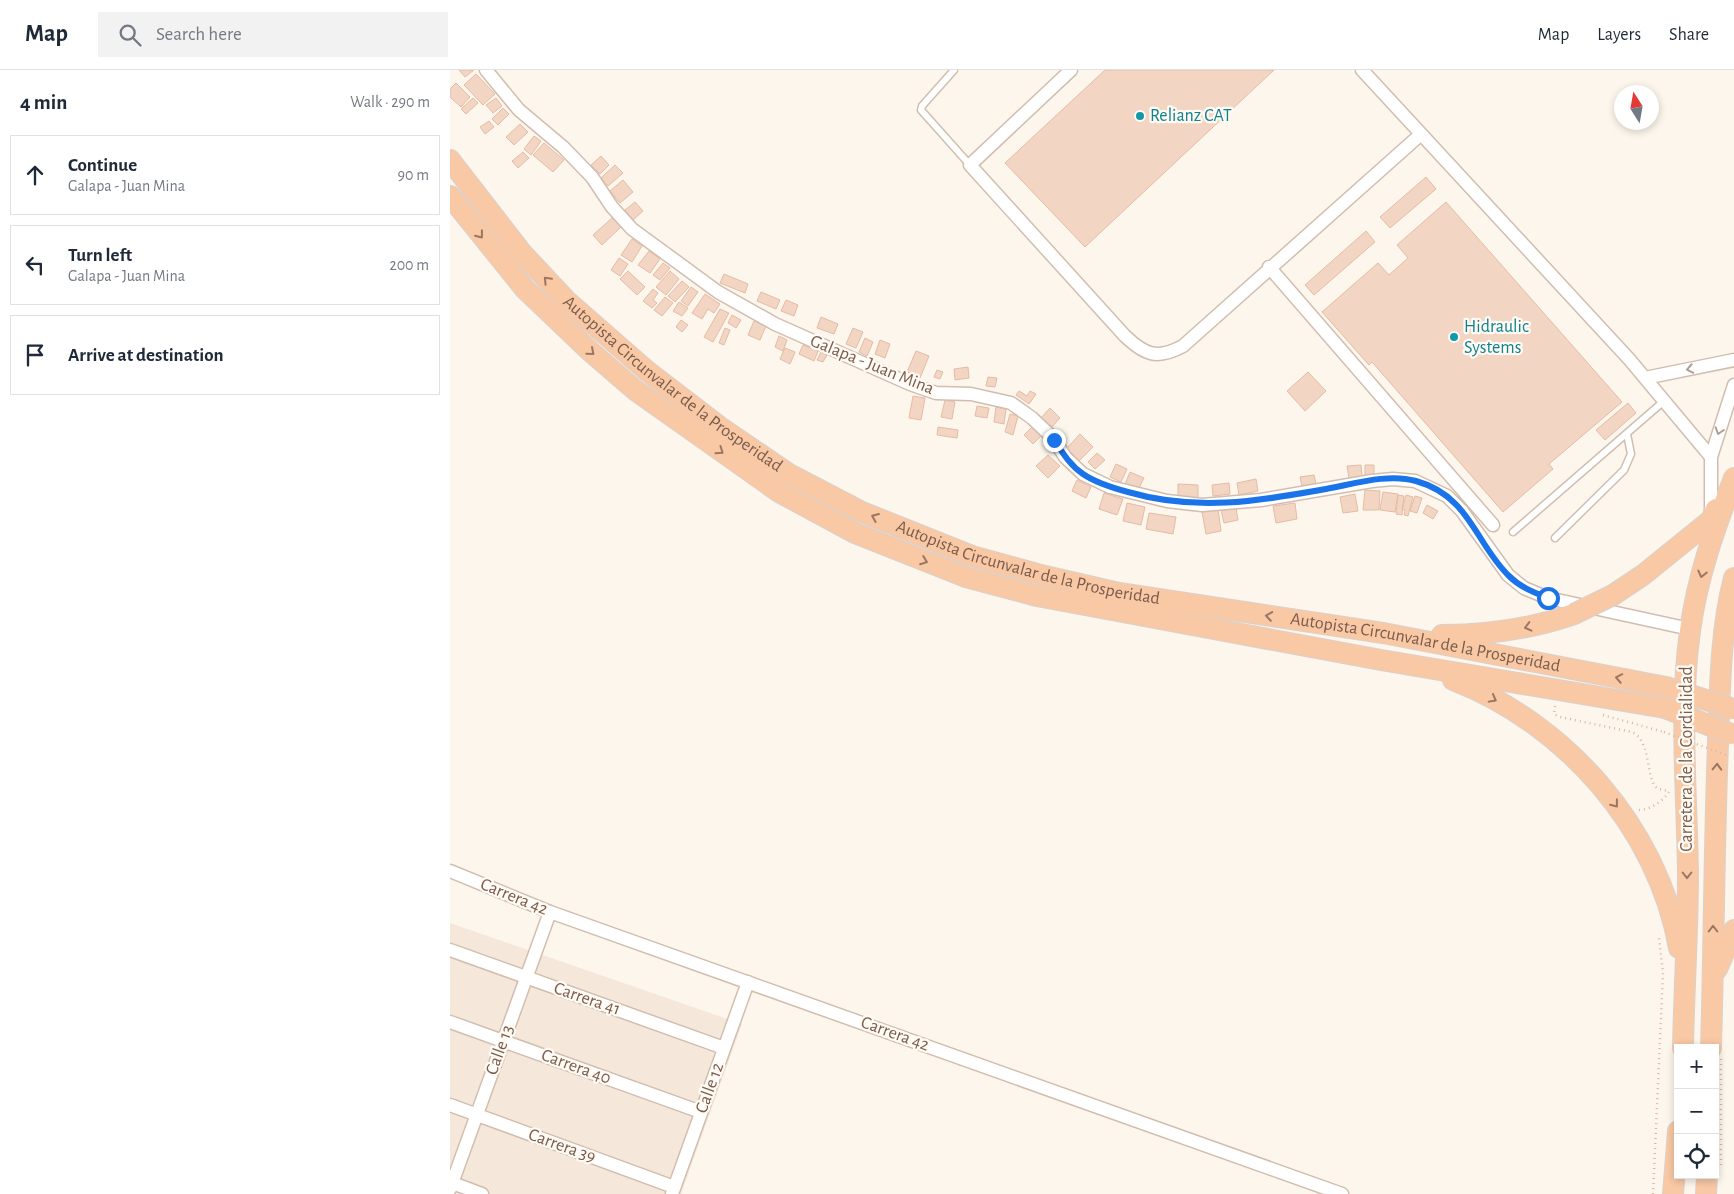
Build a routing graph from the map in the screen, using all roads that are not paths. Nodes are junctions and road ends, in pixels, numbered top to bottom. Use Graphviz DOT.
graph roads {
  1 [pos="486,70"];
  2 [pos="954,70"];
  3 [pos="1071,70"];
  4 [pos="1362,70"];
  5 [pos="1420,135"];
  6 [pos="450,160"];
  7 [pos="970,165"];
  8 [pos="450,196"];
  9 [pos="1269,267"];
  10 [pos="1734,360"];
  11 [pos="1645,378"];
  12 [pos="1734,385"];
  13 [pos="1664,401"];
  14 [pos="1627,434"];
  15 [pos="1711,457"];
  16 [pos="1734,477"];
  17 [pos="1711,520"];
  18 [pos="1493,525"];
  19 [pos="1513,532"];
  20 [pos="1555,538"];
  21 [pos="1734,578"];
  22 [pos="1690,629"];
  23 [pos="1384,634"];
  24 [pos="1381,660"];
  25 [pos="1734,709"];
  26 [pos="1732,735"];
  27 [pos="450,872"];
  28 [pos="550,912"];
  29 [pos="1734,930"];
  30 [pos="450,950"];
  31 [pos="526,978"];
  32 [pos="748,982"];
  33 [pos="1684,984"];
  34 [pos="1713,988"];
  35 [pos="450,1022"];
  36 [pos="503,1041"];
  37 [pos="1683,1044"];
  38 [pos="1716,1044"];
  39 [pos="724,1048"];
  40 [pos="450,1105"];
  41 [pos="701,1112"];
  42 [pos="477,1115"];
  43 [pos="1678,1134"];
  44 [pos="1712,1179"];
  45 [pos="451,1185"];
  46 [pos="673,1190"];
  47 [pos="482,1194"];
  48 [pos="1342,1194"];
  49 [pos="1673,1194"];
  50 [pos="1706,1194"];
  1 -- 22 [label="street, Galapa - Juan Mina"];
  2 -- 7 [label="lane"];
  3 -- 7 [label="street"];
  4 -- 5 [label="street"];
  5 -- 9 [label="street"];
  5 -- 11 [label="street"];
  23 -- 6 [label="highway, Autopista Circunvalar de la Prosperidad, one-way"];
  7 -- 9 [label="street"];
  8 -- 24 [label="highway, Autopista Circunvalar de la Prosperidad, one-way"];
  9 -- 18 [label="street"];
  10 -- 11 [label="street, one-way"];
  11 -- 13 [label="street"];
  12 -- 15 [label="street, one-way"];
  13 -- 14 [label="lane"];
  13 -- 15 [label="street"];
  14 -- 19 [label="lane"];
  14 -- 20 [label="lane"];
  15 -- 17 [label="street"];
  16 -- 17 [label="highway"];
  16 -- 22 [label="highway, Carretera de la Cordialidad, one-way"];
  17 -- 23 [label="highway, one-way, bridge"];
  34 -- 21 [label="highway, Carretera de la Cordialidad, one-way"];
  22 -- 33 [label="highway, Carretera de la Cordialidad, one-way"];
  25 -- 23 [label="highway, Autopista Circunvalar de la Prosperidad, one-way, bridge"];
  24 -- 26 [label="highway, Autopista Circunvalar de la Prosperidad, bridge"];
  24 -- 33 [label="highway, one-way"];
  27 -- 28 [label="street, Carrera 42"];
  28 -- 31 [label="street, Calle 13"];
  28 -- 32 [label="street, Carrera 42"];
  29 -- 34 [label="highway"];
  30 -- 31 [label="street, Carrera 41"];
  31 -- 36 [label="street, Calle 13"];
  31 -- 39 [label="street, Carrera 41"];
  32 -- 39 [label="street, Calle 12"];
  32 -- 48 [label="street, Carrera 42"];
  33 -- 37 [label="highway, Carretera de la Cordialidad"];
  34 -- 38 [label="highway, Carretera de la Cordialidad"];
  35 -- 36 [label="street, Carrera 40"];
  36 -- 41 [label="street, Carrera 40"];
  36 -- 42 [label="street, Calle 13"];
  39 -- 41 [label="street, Calle 12"];
  40 -- 42 [label="street, Carrera 39"];
  41 -- 46 [label="street, Calle 12"];
  42 -- 45 [label="street, Calle 13"];
  42 -- 46 [label="street, Carrera 39"];
  43 -- 49 [label="highway"];
  44 -- 50 [label="highway"];
  45 -- 47 [label="street"];
}
